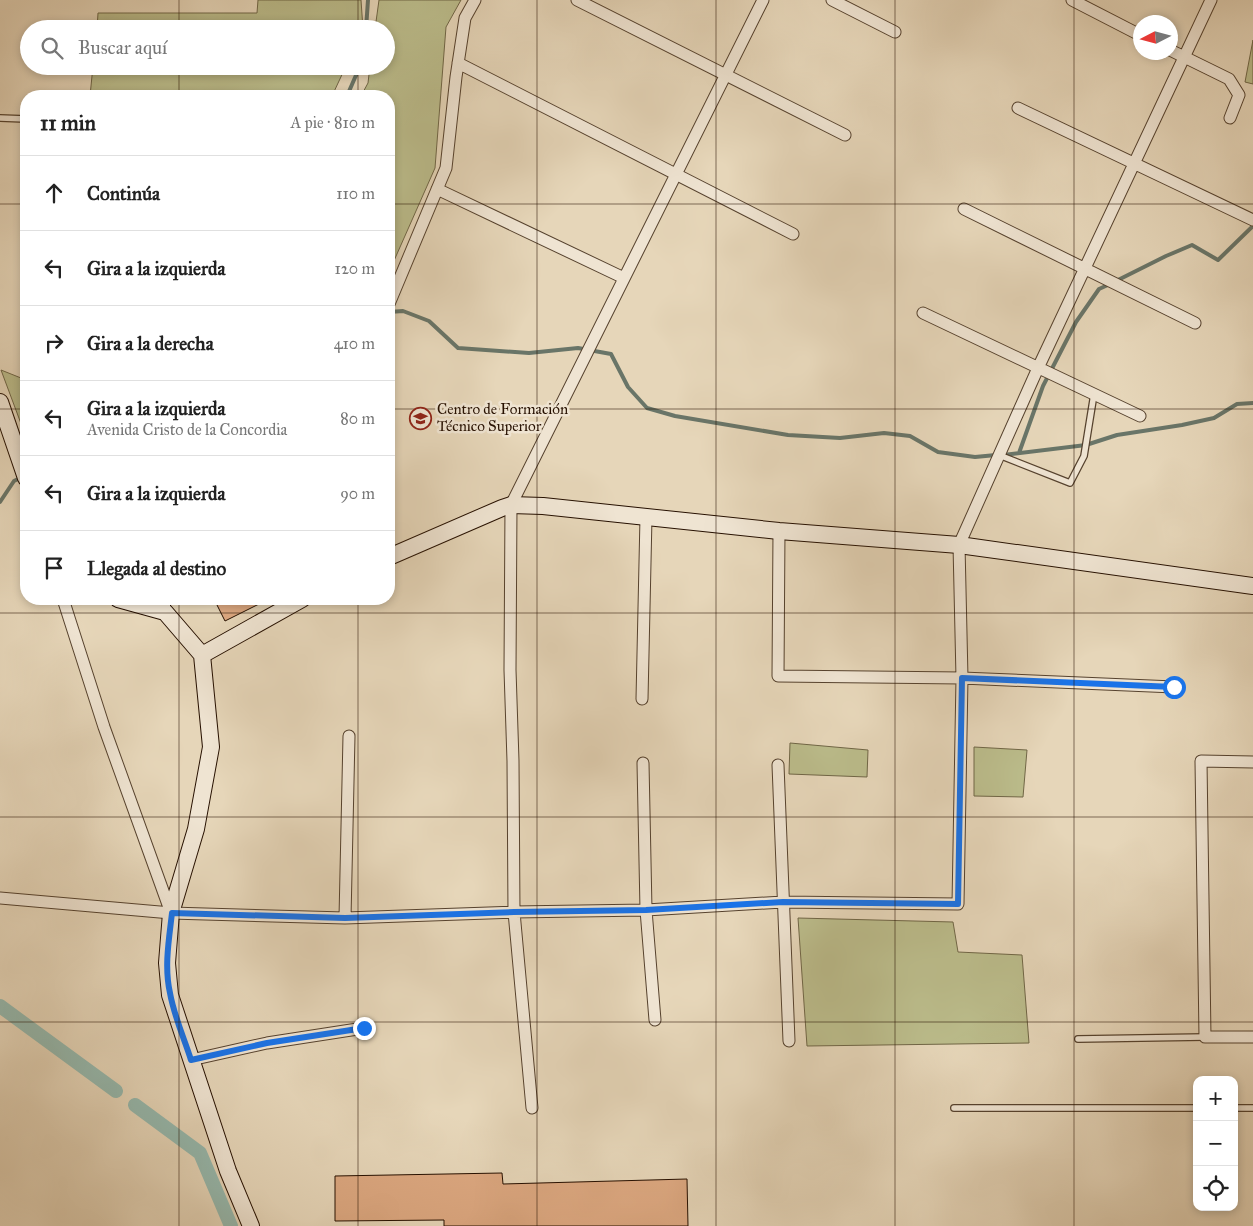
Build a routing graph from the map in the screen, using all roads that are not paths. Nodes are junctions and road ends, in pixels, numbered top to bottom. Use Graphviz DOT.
graph roads {
  1 [pos="475,0"];
  2 [pos="577,0"];
  3 [pos="763,0"];
  4 [pos="832,0"];
  5 [pos="1072,0"];
  6 [pos="1211,0"];
  7 [pos="1133,31"];
  8 [pos="895,32"];
  9 [pos="1178,54"];
  10 [pos="1184,57"];
  11 [pos="458,63"];
  12 [pos="726,74"];
  13 [pos="1018,108"];
  14 [pos="0,118"];
  15 [pos="1230,118"];
  16 [pos="20,119"];
  17 [pos="845,134"];
  18 [pos="1134,163"];
  19 [pos="676,174"];
  20 [pos="437,189"];
  21 [pos="964,209"];
  22 [pos="1253,220"];
  23 [pos="793,234"];
  24 [pos="1084,269"];
  25 [pos="624,278"];
  26 [pos="395,290"];
  27 [pos="923,313"];
  28 [pos="1195,323"];
  29 [pos="1038,368"];
  30 [pos="1094,394"];
  31 [pos="0,402"];
  32 [pos="1140,416"];
  33 [pos="999,455"];
  34 [pos="20,461"];
  35 [pos="510,506"];
  36 [pos="646,517"];
  37 [pos="779,532"];
  38 [pos="959,545"];
  39 [pos="395,554"];
  40 [pos="1253,586"];
  41 [pos="65,605"];
  42 [pos="290,605"];
  43 [pos="165,606"];
  44 [pos="202,655"];
  45 [pos="962,678"];
  46 [pos="1174,687"];
  47 [pos="642,699"];
  48 [pos="349,736"];
  49 [pos="1253,762"];
  50 [pos="643,763"];
  51 [pos="778,765"];
  52 [pos="0,898"];
  53 [pos="783,902"];
  54 [pos="646,910"];
  55 [pos="514,912"];
  56 [pos="172,913"];
  57 [pos="345,918"];
  58 [pos="655,1020"];
  59 [pos="364,1028"];
  60 [pos="1204,1036"];
  61 [pos="1253,1037"];
  62 [pos="1078,1039"];
  63 [pos="789,1041"];
  64 [pos="191,1060"];
  65 [pos="532,1108"];
  66 [pos="954,1108"];
  67 [pos="1193,1108"];
  68 [pos="1238,1108"];
  69 [pos="1253,1108"];
  70 [pos="251,1226"];
  1 -- 11 [label="street"];
  2 -- 12 [label="street"];
  3 -- 12 [label="street"];
  4 -- 8 [label="street"];
  5 -- 7 [label="street"];
  6 -- 10 [label="street"];
  9 -- 10 [label="street"];
  10 -- 15 [label="street"];
  10 -- 18 [label="street"];
  11 -- 19 [label="street"];
  11 -- 20 [label="street"];
  12 -- 17 [label="street"];
  12 -- 19 [label="street"];
  13 -- 18 [label="street"];
  14 -- 16 [label="lane"];
  18 -- 22 [label="street"];
  18 -- 24 [label="street"];
  19 -- 23 [label="street"];
  19 -- 25 [label="street"];
  20 -- 25 [label="street"];
  20 -- 26 [label="street"];
  21 -- 24 [label="street"];
  24 -- 28 [label="street"];
  24 -- 29 [label="street"];
  25 -- 35 [label="street"];
  27 -- 29 [label="street"];
  29 -- 30 [label="street"];
  29 -- 33 [label="street"];
  30 -- 32 [label="street"];
  30 -- 33 [label="lane"];
  31 -- 34 [label="street"];
  33 -- 38 [label="street"];
  35 -- 36 [label="street"];
  35 -- 39 [label="street"];
  35 -- 55 [label="street"];
  36 -- 37 [label="street"];
  36 -- 47 [label="street"];
  37 -- 38 [label="street"];
  37 -- 45 [label="street"];
  38 -- 40 [label="street"];
  38 -- 45 [label="street"];
  41 -- 56 [label="street"];
  42 -- 44 [label="street"];
  43 -- 44 [label="street"];
  44 -- 56 [label="street"];
  45 -- 46 [label="street"];
  45 -- 53 [label="street"];
  48 -- 57 [label="street"];
  49 -- 60 [label="street"];
  50 -- 54 [label="street"];
  51 -- 53 [label="street"];
  52 -- 56 [label="street"];
  53 -- 54 [label="street"];
  53 -- 63 [label="street"];
  54 -- 55 [label="street"];
  54 -- 58 [label="street"];
  55 -- 57 [label="street"];
  55 -- 65 [label="street"];
  56 -- 57 [label="street"];
  56 -- 64 [label="street"];
  59 -- 64 [label="street"];
  60 -- 61 [label="street"];
  60 -- 62 [label="lane"];
  64 -- 70 [label="street"];
  66 -- 67 [label="lane"];
  68 -- 69 [label="lane"];
}
